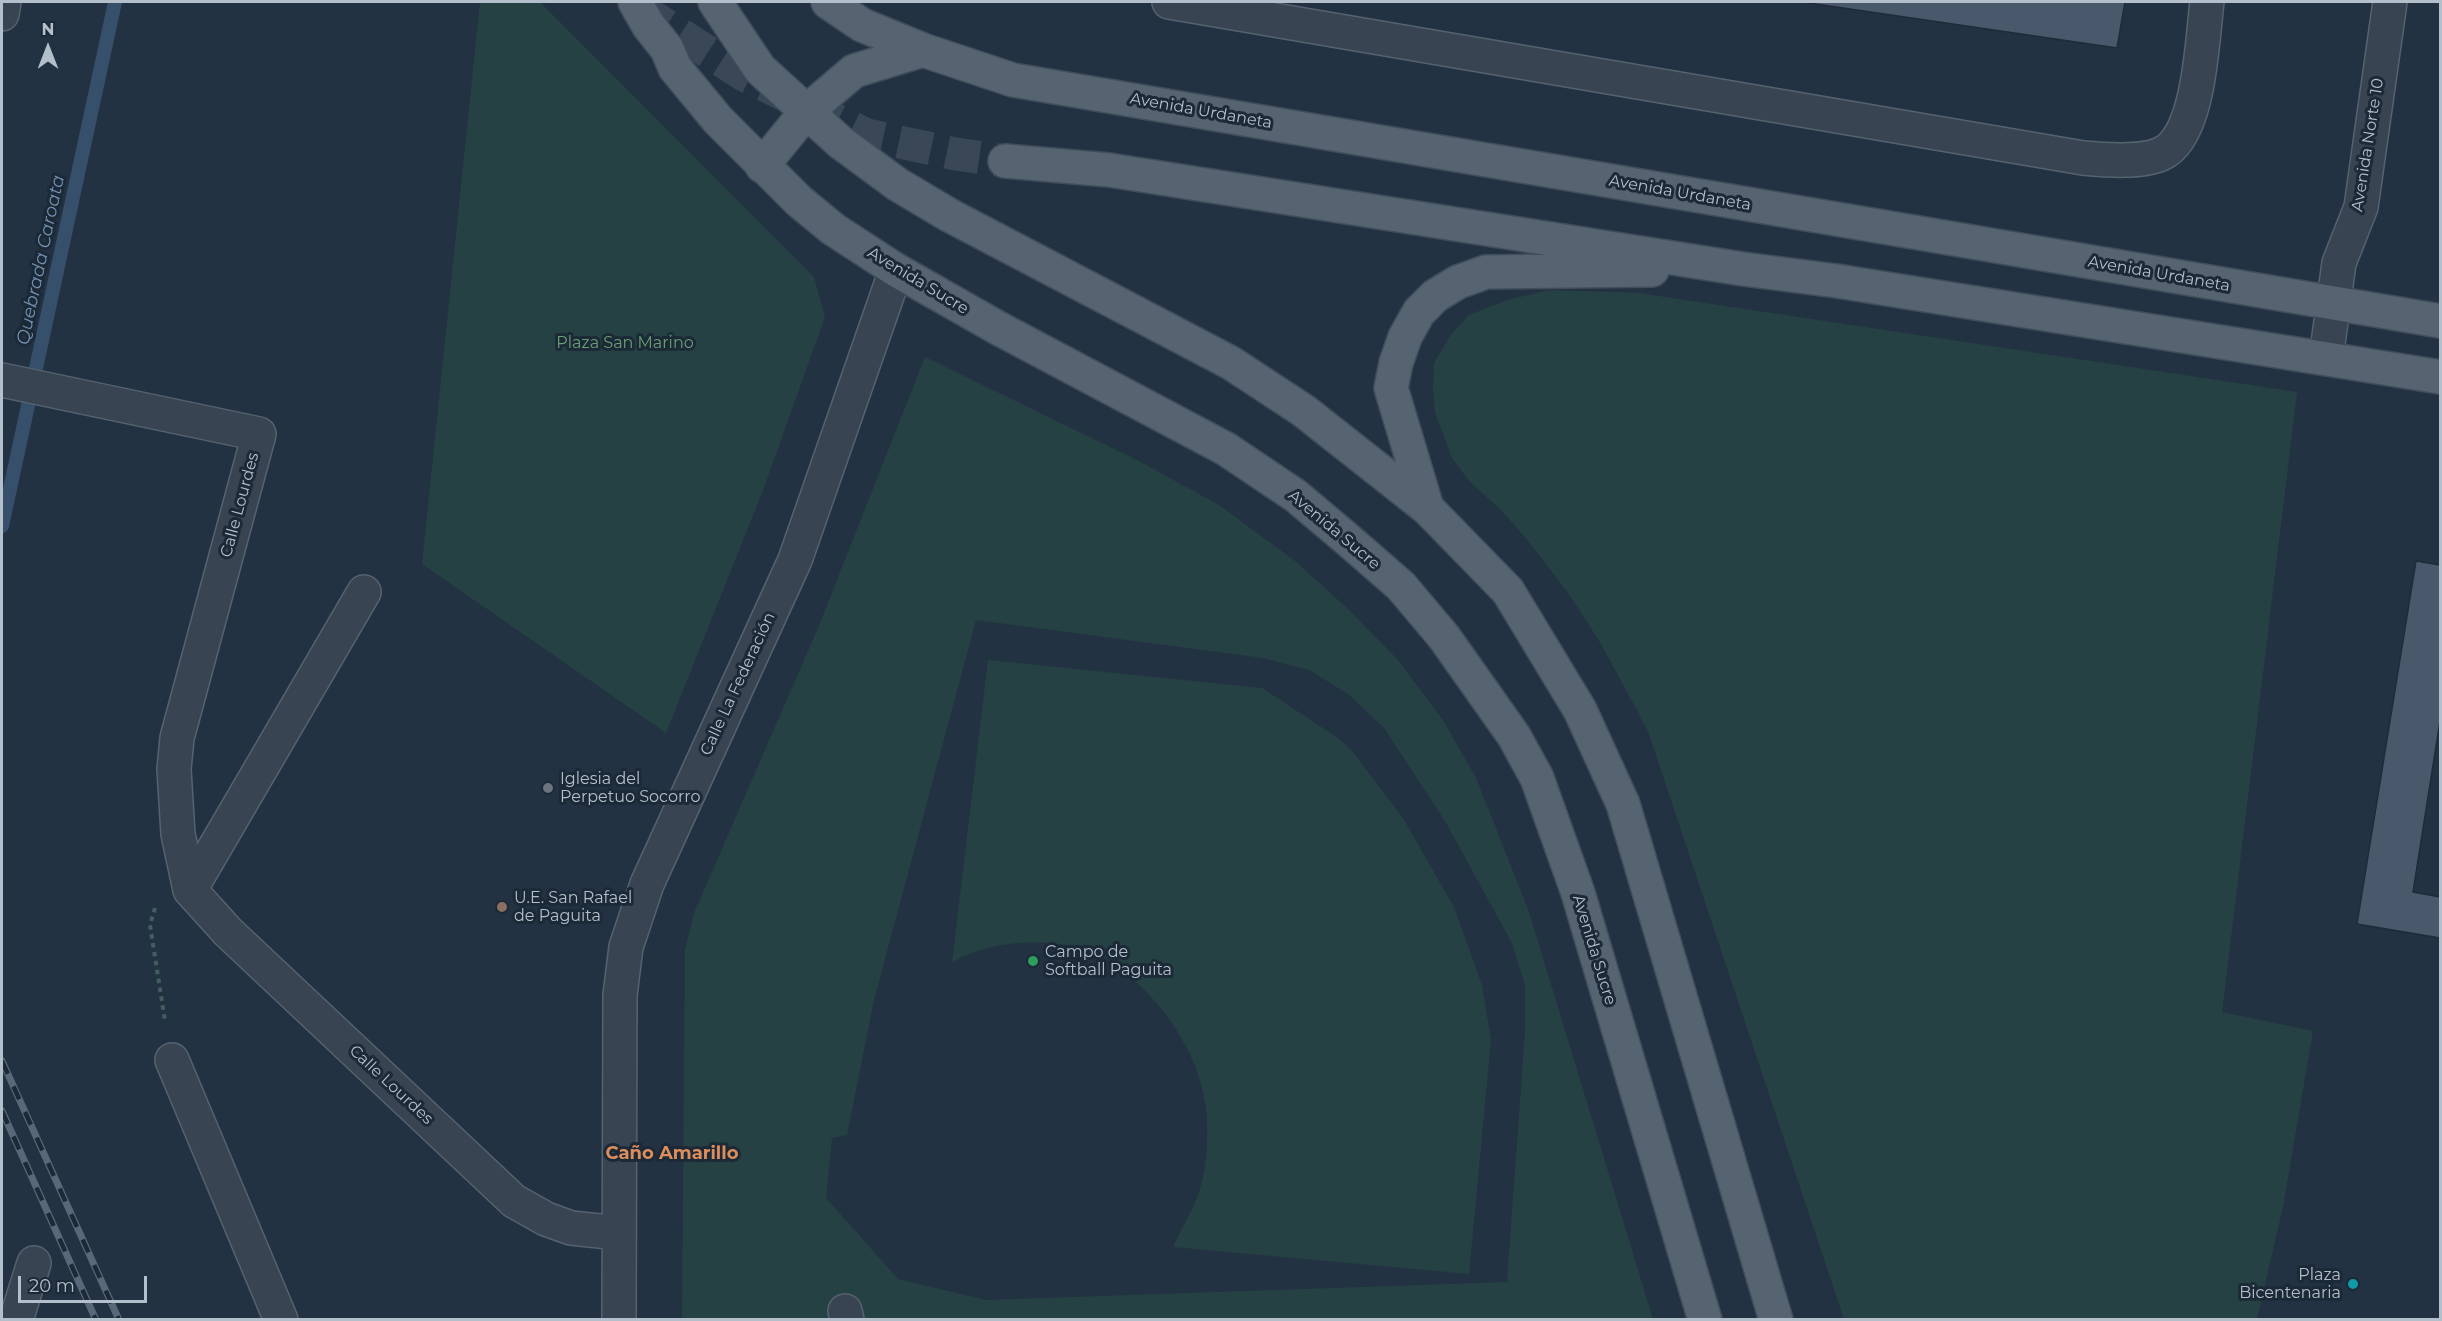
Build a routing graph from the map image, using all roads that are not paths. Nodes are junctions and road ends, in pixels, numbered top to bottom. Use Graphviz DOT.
graph roads {
  1 [pos="4,2"];
  2 [pos="635,2"];
  3 [pos="715,2"];
  4 [pos="828,2"];
  5 [pos="1169,2"];
  6 [pos="2207,2"];
  7 [pos="2390,2"];
  8 [pos="2,14"];
  9 [pos="922,51"];
  10 [pos="806,112"];
  11 [pos="1005,161"];
  12 [pos="762,166"];
  13 [pos="1743,269"];
  14 [pos="896,270"];
  15 [pos="2334,303"];
  16 [pos="2440,321"];
  17 [pos="2326,358"];
  18 [pos="2440,377"];
  19 [pos="2,380"];
  20 [pos="1427,508"];
  21 [pos="364,592"];
  22 [pos="190,890"];
  23 [pos="172,1060"];
  24 [pos="619,1233"];
  25 [pos="34,1263"];
  26 [pos="16,1320"];
  27 [pos="281,1320"];
  28 [pos="619,1320"];
  29 [pos="1705,1320"];
  30 [pos="1776,1320"];
  1 -- 8 [label="street"];
  2 -- 12 [label="main road, Avenida Sucre"];
  3 -- 10 [label="main road"];
  4 -- 9 [label="main road, Avenida Urdaneta"];
  5 -- 6 [label="street"];
  7 -- 15 [label="street, Avenida Norte 10"];
  9 -- 10 [label="main road"];
  9 -- 15 [label="main road, Avenida Urdaneta"];
  10 -- 12 [label="main road"];
  10 -- 20 [label="main road"];
  11 -- 13 [label="main road"];
  12 -- 14 [label="main road, Avenida Sucre"];
  13 -- 17 [label="main road"];
  13 -- 20 [label="main road"];
  14 -- 24 [label="street, Calle La Federación"];
  14 -- 29 [label="main road, Avenida Sucre"];
  15 -- 16 [label="main road, Avenida Urdaneta"];
  15 -- 17 [label="street, Avenida Norte 10"];
  17 -- 18 [label="main road"];
  19 -- 22 [label="street, Calle Lourdes"];
  20 -- 30 [label="main road"];
  21 -- 22 [label="street"];
  22 -- 24 [label="street, Calle Lourdes"];
  23 -- 27 [label="street"];
  24 -- 28 [label="street, Calle La Federación"];
  25 -- 26 [label="street"];
}
